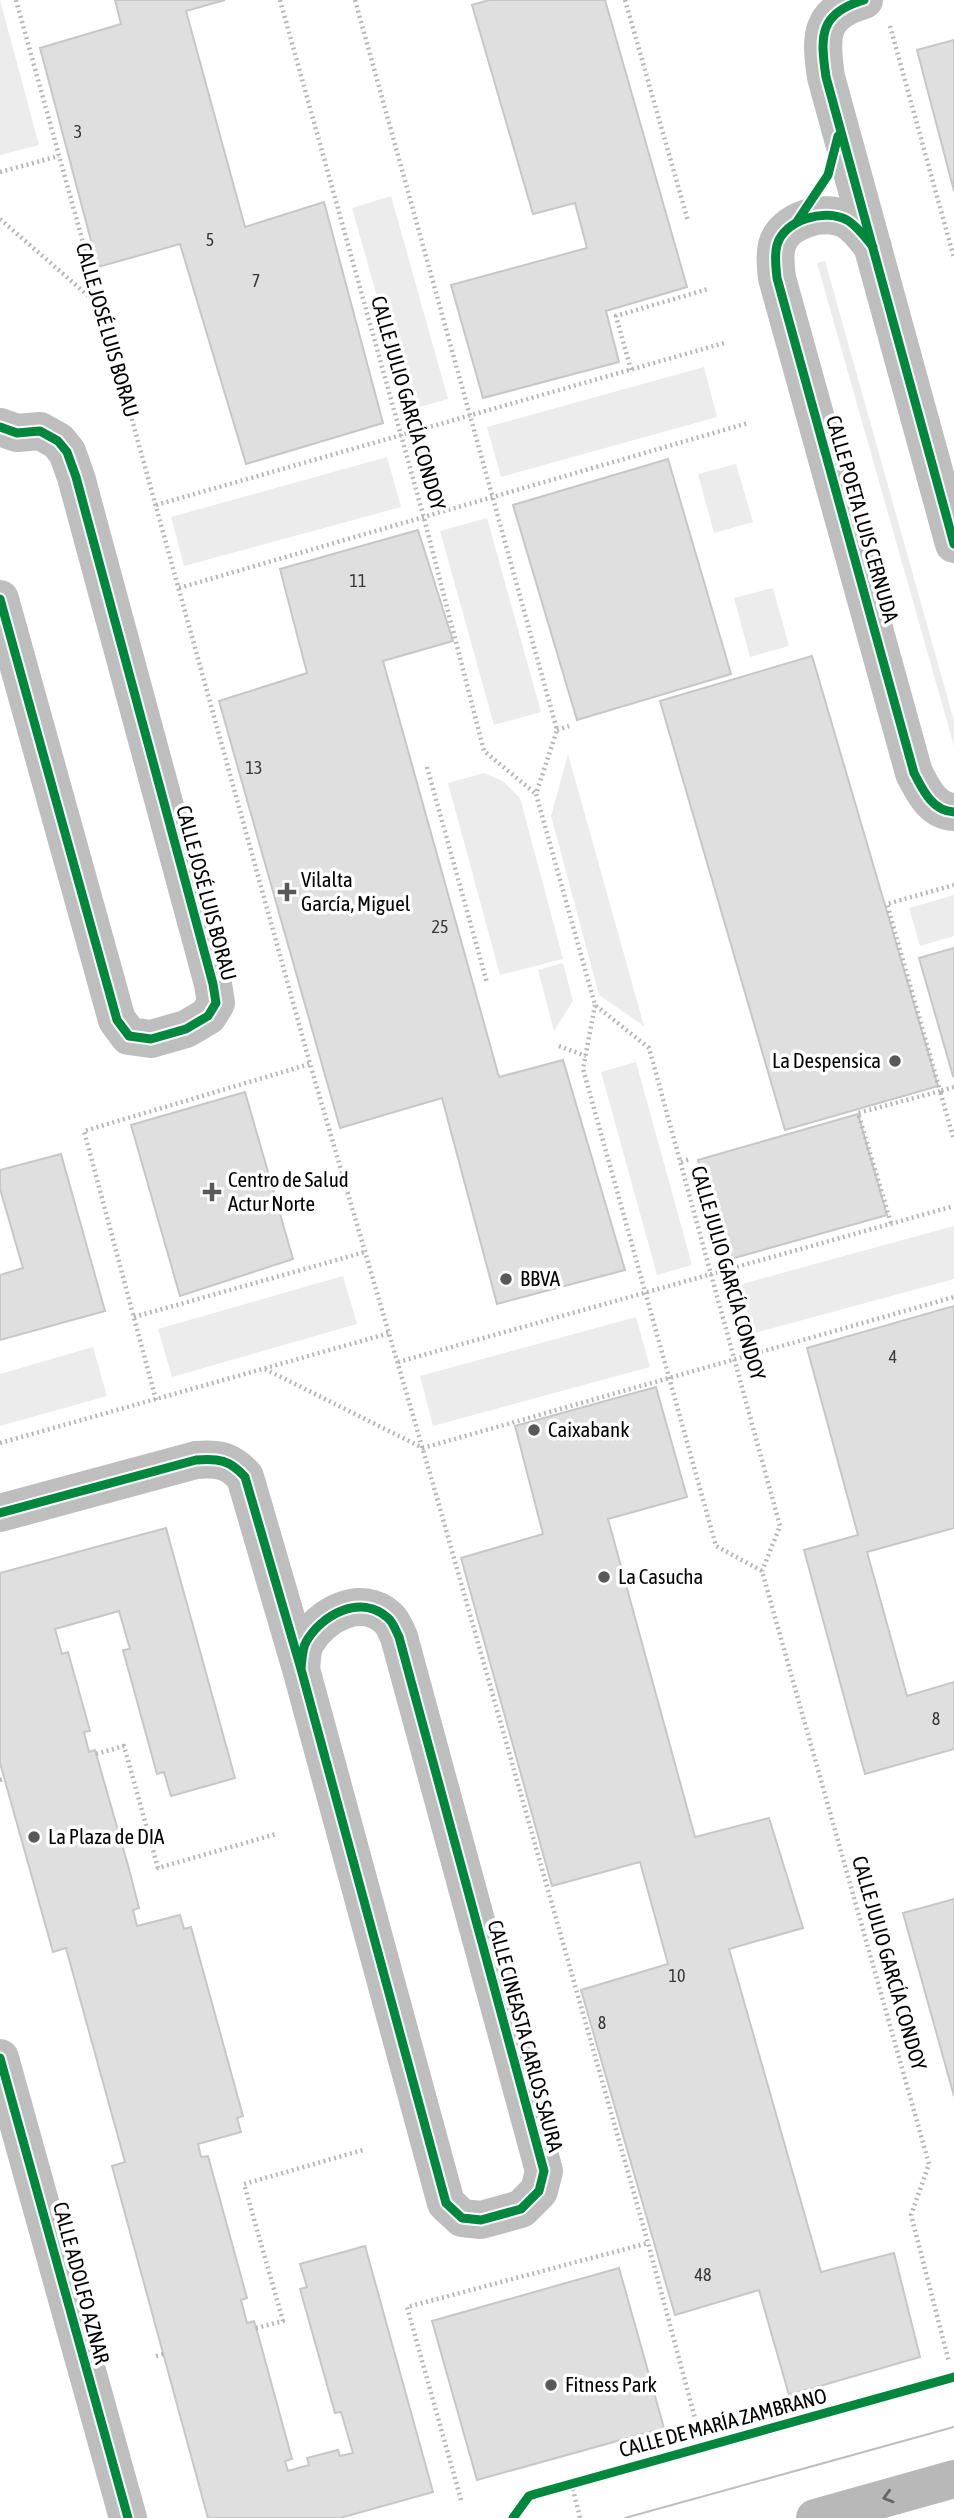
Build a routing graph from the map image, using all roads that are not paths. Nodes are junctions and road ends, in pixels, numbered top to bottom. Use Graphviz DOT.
graph roads {
  1 [pos="876,11"];
  2 [pos="839,131"];
  3 [pos="796,223"];
  4 [pos="873,247"];
  5 [pos="6,436"];
  6 [pos="954,544"];
  7 [pos="0,599"];
  8 [pos="954,812"];
  9 [pos="0,1513"];
  10 [pos="269,1558"];
  11 [pos="338,1611"];
  12 [pos="301,1669"];
  13 [pos="0,2058"];
  14 [pos="954,2479"];
  15 [pos="128,2518"];
  16 [pos="815,2518"];
  1 -- 2 [label="street, CALLE POETA LUIS CERNUDA"];
  2 -- 3 [label="street, CALLE POETA LUIS CERNUDA"];
  2 -- 4 [label="street, CALLE POETA LUIS CERNUDA"];
  3 -- 4 [label="street, CALLE POETA LUIS CERNUDA"];
  3 -- 8 [label="street, CALLE POETA LUIS CERNUDA"];
  4 -- 6 [label="street, CALLE POETA LUIS CERNUDA"];
  5 -- 7 [label="street, CALLE JOSÉ LUIS BORAU"];
  9 -- 10 [label="street, CALLE CINEASTA CARLOS SAURA"];
  10 -- 11 [label="street, CALLE CINEASTA CARLOS SAURA"];
  10 -- 12 [label="street, CALLE CINEASTA CARLOS SAURA"];
  11 -- 12 [label="street"];
  11 -- 12 [label="street, CALLE CINEASTA CARLOS SAURA"];
  13 -- 15 [label="street, CALLE ADOLFO AZNAR"];
  14 -- 16 [label="main road, one-way"];
}
